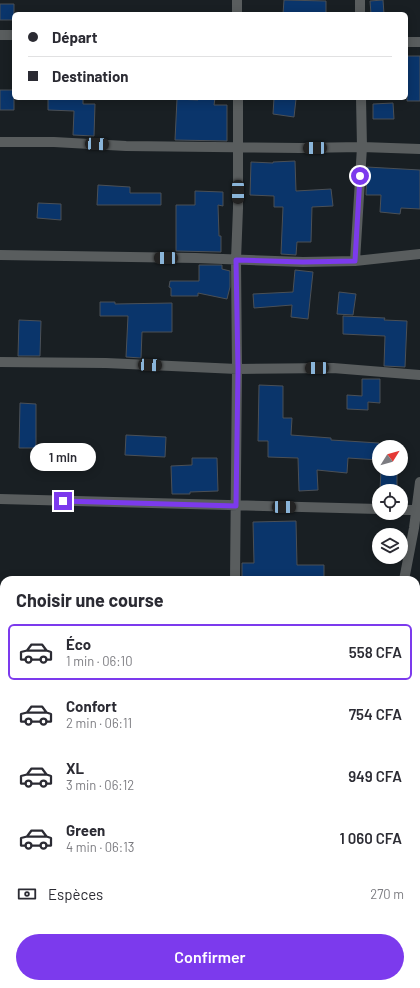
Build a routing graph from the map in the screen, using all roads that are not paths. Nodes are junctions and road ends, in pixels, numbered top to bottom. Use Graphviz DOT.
graph roads {
  1 [pos="237,0"];
  2 [pos="360,0"];
  3 [pos="237,12"];
  4 [pos="360,12"];
  5 [pos="0,35"];
  6 [pos="12,35"];
  7 [pos="408,42"];
  8 [pos="420,42"];
  9 [pos="238,100"];
  10 [pos="361,100"];
  11 [pos="0,142"];
  12 [pos="238,146"];
  13 [pos="362,147"];
  14 [pos="420,149"];
  15 [pos="420,254"];
  16 [pos="0,255"];
  17 [pos="236,260"];
  18 [pos="355,261"];
  19 [pos="0,362"];
  20 [pos="238,370"];
  21 [pos="420,375"];
  22 [pos="420,482"];
  23 [pos="0,499"];
  24 [pos="236,506"];
  25 [pos="372,509"];
  26 [pos="408,510"];
  27 [pos="416,510"];
  28 [pos="234,576"];
  29 [pos="405,576"];
  1 -- 3 [label="street"];
  2 -- 4 [label="street"];
  5 -- 6 [label="street"];
  7 -- 8 [label="street"];
  9 -- 12 [label="street"];
  10 -- 13 [label="street"];
  11 -- 12 [label="street"];
  12 -- 13 [label="street"];
  12 -- 17 [label="street"];
  13 -- 14 [label="street"];
  13 -- 18 [label="street"];
  15 -- 18 [label="street"];
  16 -- 17 [label="street"];
  17 -- 18 [label="street"];
  17 -- 20 [label="street"];
  19 -- 20 [label="street"];
  20 -- 21 [label="street"];
  20 -- 24 [label="street"];
  22 -- 27 [label="street"];
  23 -- 24 [label="street"];
  24 -- 25 [label="street"];
  24 -- 28 [label="street"];
  26 -- 27 [label="street"];
  27 -- 29 [label="street"];
}
